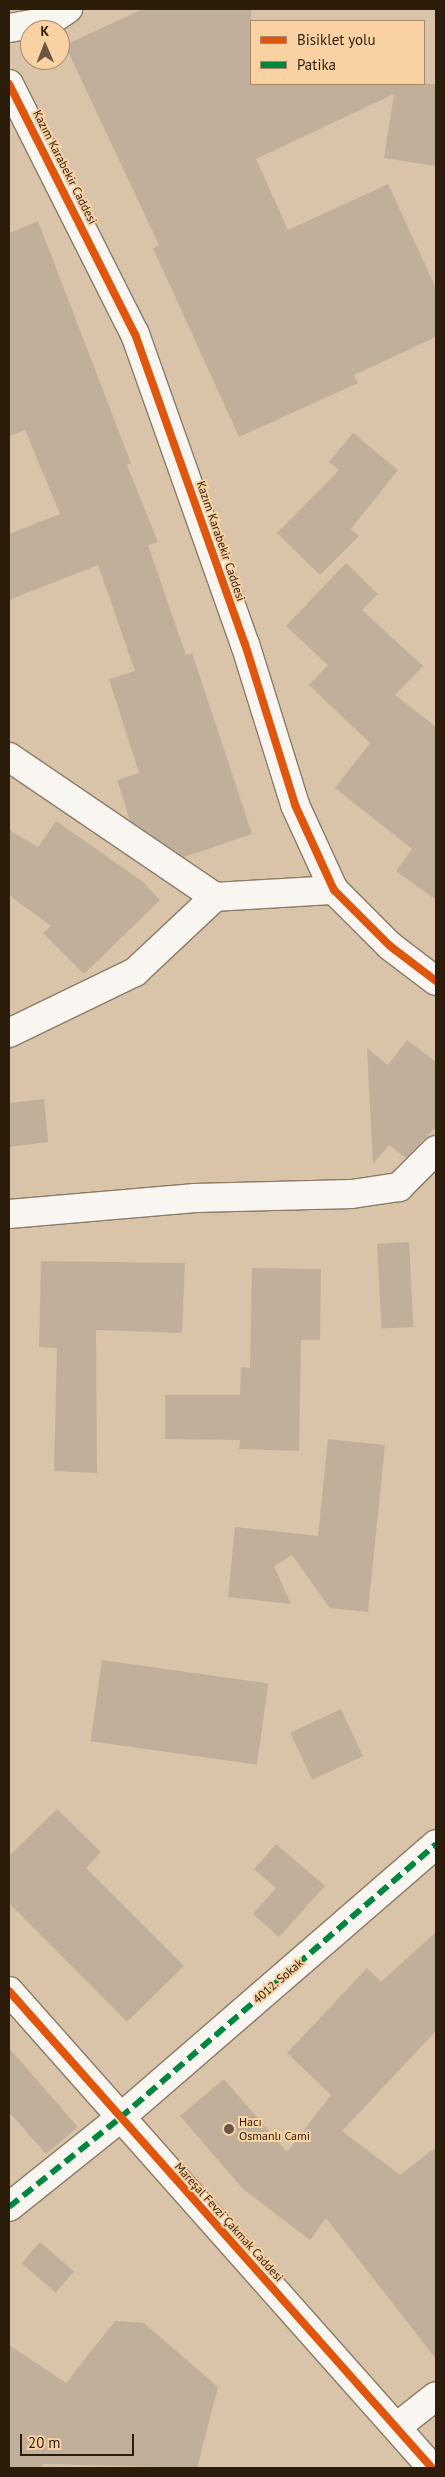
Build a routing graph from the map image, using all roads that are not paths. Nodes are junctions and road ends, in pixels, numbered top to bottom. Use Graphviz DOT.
graph roads {
  1 [pos="68,9"];
  2 [pos="9,28"];
  3 [pos="9,84"];
  4 [pos="9,757"];
  5 [pos="334,890"];
  6 [pos="215,897"];
  7 [pos="436,981"];
  8 [pos="9,1033"];
  9 [pos="436,1150"];
  10 [pos="9,1214"];
  11 [pos="436,1844"];
  12 [pos="9,1992"];
  13 [pos="120,2118"];
  14 [pos="9,2207"];
  15 [pos="436,2396"];
  16 [pos="398,2426"];
  17 [pos="432,2468"];
  1 -- 2 [label="street"];
  3 -- 5 [label="street, Kazım Karabekir Caddesi"];
  4 -- 6 [label="street"];
  5 -- 6 [label="street"];
  5 -- 7 [label="street, Kazım Karabekir Caddesi"];
  6 -- 8 [label="street"];
  9 -- 10 [label="street"];
  11 -- 13 [label="street, 4012. Sokak"];
  12 -- 13 [label="street, Mareşal Fevzi Çakmak Caddesi"];
  13 -- 14 [label="street, 4012. Sokak"];
  13 -- 16 [label="street, Mareşal Fevzi Çakmak Caddesi"];
  15 -- 16 [label="street"];
  16 -- 17 [label="street, Mareşal Fevzi Çakmak Caddesi"];
}
